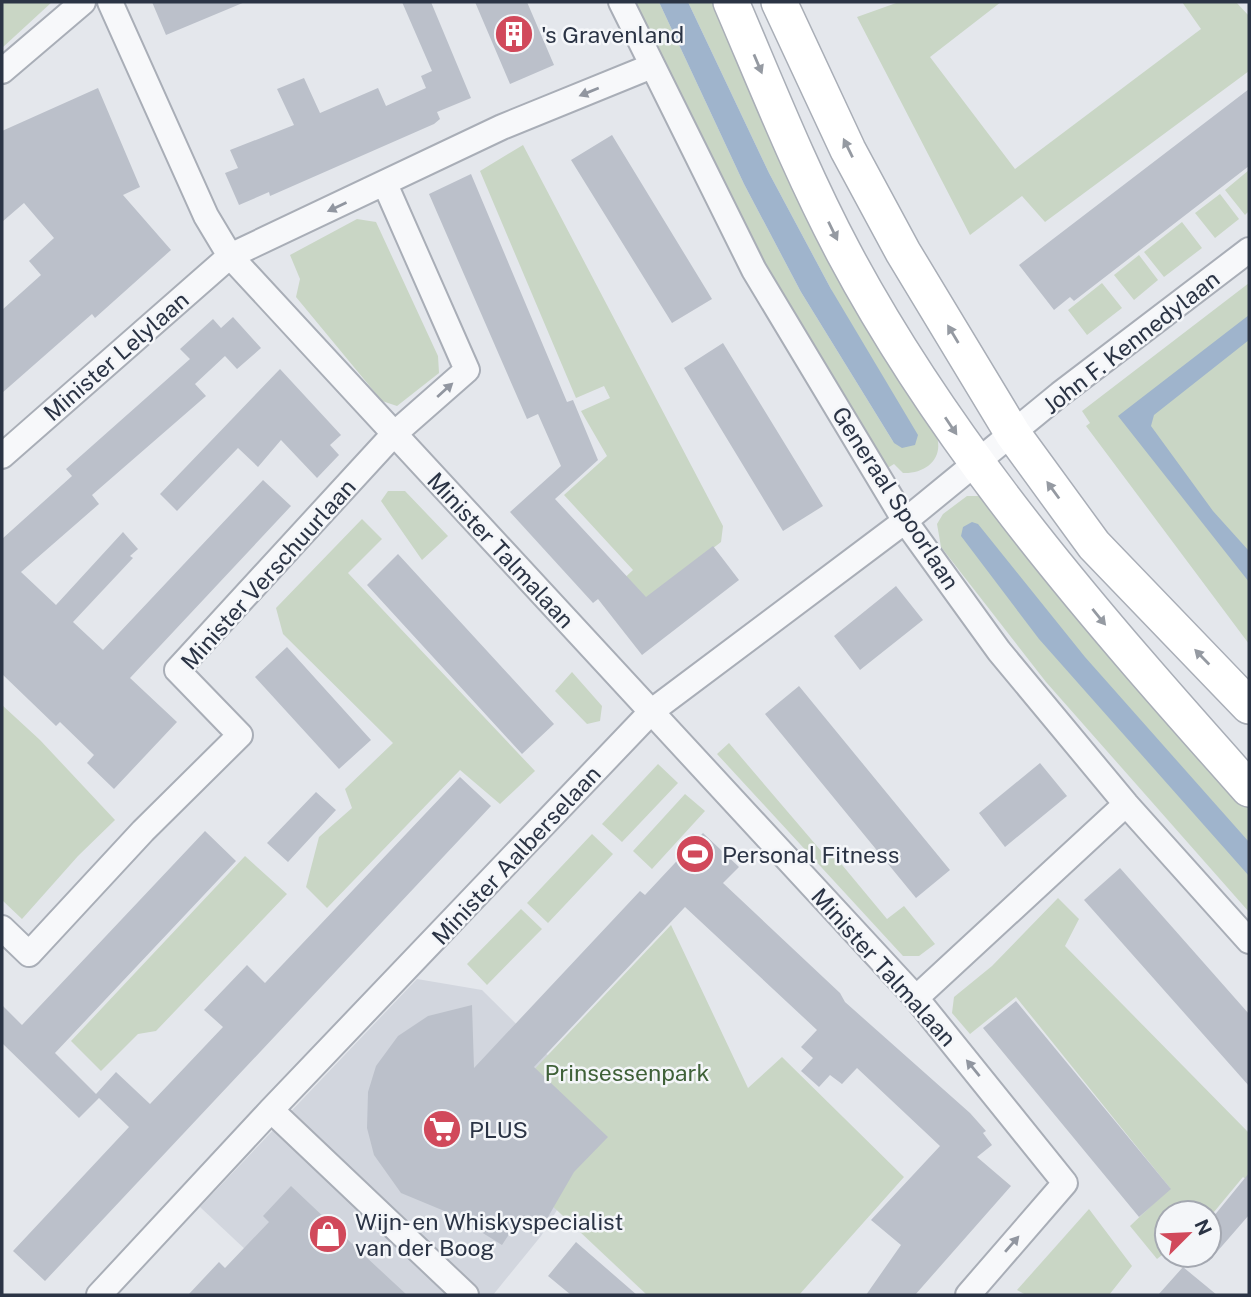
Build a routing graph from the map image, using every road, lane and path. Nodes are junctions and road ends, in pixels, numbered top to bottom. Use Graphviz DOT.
graph roads {
  1 [pos="83,2"];
  2 [pos="110,2"];
  3 [pos="621,2"];
  4 [pos="731,2"];
  5 [pos="779,2"];
  6 [pos="652,66"];
  7 [pos="2,71"];
  8 [pos="385,184"];
  9 [pos="1249,250"];
  10 [pos="230,256"];
  11 [pos="1013,434"];
  12 [pos="393,435"];
  13 [pos="2,456"];
  14 [pos="977,464"];
  15 [pos="905,521"];
  16 [pos="1249,706"];
  17 [pos="652,711"];
  18 [pos="1249,789"];
  19 [pos="1126,804"];
  20 [pos="2,928"];
  21 [pos="1249,941"];
  22 [pos="916,998"];
  23 [pos="271,1110"];
  24 [pos="99,1295"];
  25 [pos="466,1295"];
  26 [pos="968,1295"];
  1 -- 7 [label="street"];
  2 -- 10 [label="street, Minister Talmalaan"];
  3 -- 6 [label="street, Generaal Spoorlaan"];
  4 -- 14 [label="street, one-way"];
  11 -- 5 [label="street, one-way"];
  6 -- 8 [label="street, one-way"];
  6 -- 15 [label="street, Generaal Spoorlaan"];
  8 -- 10 [label="street, one-way"];
  12 -- 8 [label="street, one-way"];
  9 -- 11 [label="street, John F. Kennedylaan"];
  10 -- 12 [label="street, Minister Talmalaan"];
  10 -- 13 [label="street, Minister Lelylaan"];
  11 -- 14 [label="street, John F. Kennedylaan"];
  16 -- 11 [label="street, one-way"];
  12 -- 17 [label="street, Minister Talmalaan"];
  12 -- 20 [label="street, Minister Verschuurlaan"];
  14 -- 15 [label="street, Minister Aalberselaan"];
  14 -- 18 [label="street, one-way"];
  15 -- 17 [label="street, Minister Aalberselaan"];
  15 -- 19 [label="street, Generaal Spoorlaan"];
  17 -- 22 [label="street, Minister Talmalaan"];
  17 -- 23 [label="street, Minister Aalberselaan"];
  19 -- 21 [label="street, Generaal Spoorlaan"];
  19 -- 22 [label="street"];
  26 -- 22 [label="street, Minister Talmalaan, one-way"];
  23 -- 24 [label="street, Minister Aalberselaan"];
  23 -- 25 [label="street"];
}
